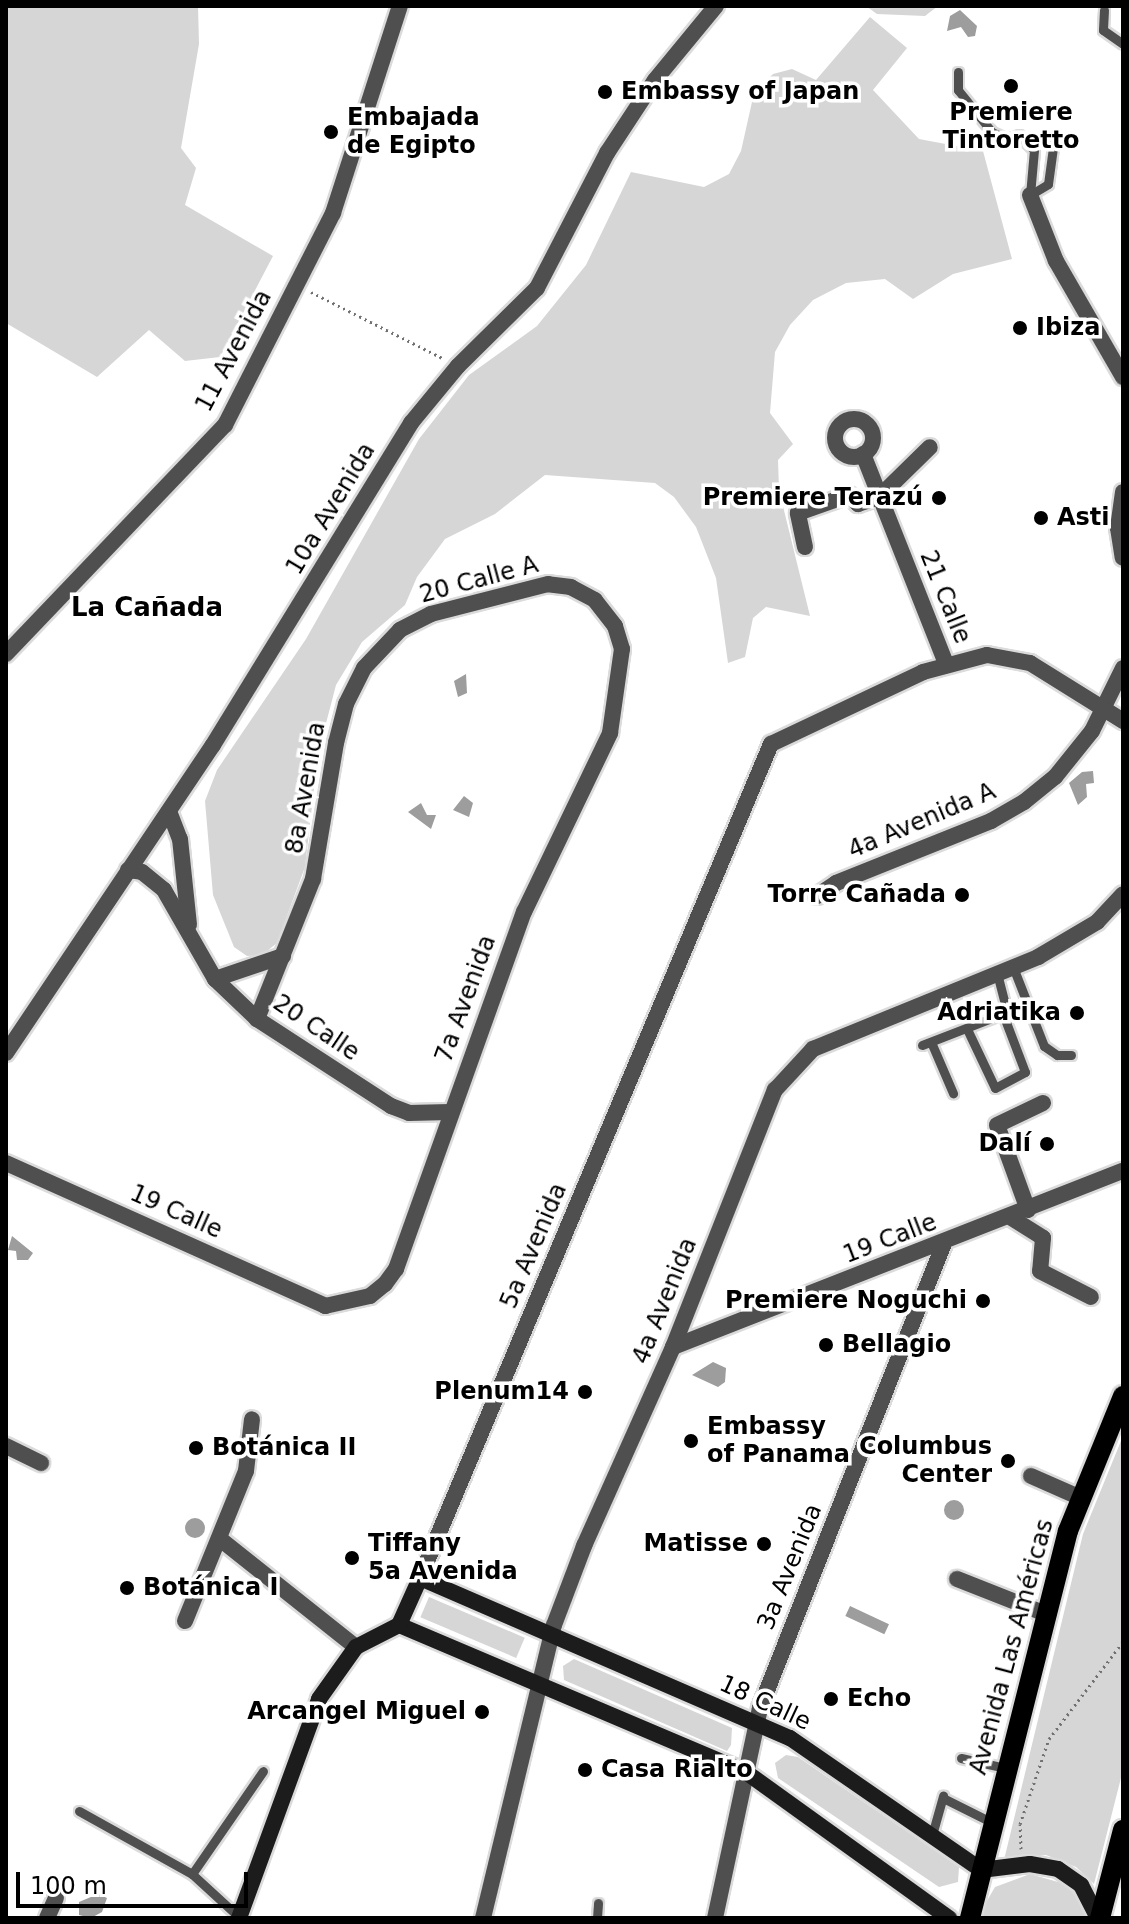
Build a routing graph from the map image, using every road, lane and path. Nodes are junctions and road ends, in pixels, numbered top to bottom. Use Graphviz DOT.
graph roads {
  1 [pos="400,6"];
  2 [pos="716,6"];
  3 [pos="1104,10"];
  4 [pos="1123,44"];
  5 [pos="958,72"];
  6 [pos="976,94"];
  7 [pos="967,101"];
  8 [pos="1065,139"];
  9 [pos="1030,195"];
  10 [pos="297,284"];
  11 [pos="458,366"];
  12 [pos="1121,372"];
  13 [pos="930,447"];
  14 [pos="863,454"];
  15 [pos="1123,492"];
  16 [pos="879,497"];
  17 [pos="805,547"];
  18 [pos="1123,558"];
  19 [pos="392,639"];
  20 [pos="6,654"];
  21 [pos="946,664"];
  22 [pos="1123,668"];
  23 [pos="621,673"];
  24 [pos="1103,712"];
  25 [pos="1123,721"];
  26 [pos="169,811"];
  27 [pos="128,870"];
  28 [pos="1123,894"];
  29 [pos="817,896"];
  30 [pos="189,930"];
  31 [pos="283,956"];
  32 [pos="1005,970"];
  33 [pos="215,979"];
  34 [pos="1003,1014"];
  35 [pos="257,1019"];
  36 [pos="967,1029"];
  37 [pos="6,1053"];
  38 [pos="1071,1055"];
  39 [pos="953,1093"];
  40 [pos="1043,1103"];
  41 [pos="450,1112"];
  42 [pos="6,1163"];
  43 [pos="1123,1171"];
  44 [pos="1028,1210"];
  45 [pos="1010,1217"];
  46 [pos="944,1244"];
  47 [pos="1091,1297"];
  48 [pos="325,1306"];
  49 [pos="673,1347"];
  50 [pos="1123,1396"];
  51 [pos="252,1419"];
  52 [pos="6,1446"];
  53 [pos="41,1463"];
  54 [pos="1031,1476"];
  55 [pos="1081,1498"];
  56 [pos="220,1539"];
  57 [pos="420,1578"];
  58 [pos="957,1579"];
  59 [pos="1046,1614"];
  60 [pos="185,1621"];
  61 [pos="399,1625"];
  62 [pos="550,1636"];
  63 [pos="1123,1642"];
  64 [pos="356,1647"];
  65 [pos="537,1682"];
  66 [pos="756,1723"];
  67 [pos="961,1758"];
  68 [pos="1005,1768"];
  69 [pos="263,1771"];
  70 [pos="747,1773"];
  71 [pos="79,1811"];
  72 [pos="993,1823"];
  73 [pos="1123,1830"];
  74 [pos="932,1835"];
  75 [pos="1119,1859"];
  76 [pos="1021,1865"];
  77 [pos="981,1870"];
  78 [pos="192,1874"];
  79 [pos="56,1898"];
  80 [pos="598,1903"];
  81 [pos="239,1917"];
  82 [pos="47,1918"];
  83 [pos="483,1918"];
  84 [pos="597,1918"];
  85 [pos="715,1918"];
  86 [pos="949,1918"];
  87 [pos="970,1918"];
  88 [pos="1099,1918"];
  1 -- 10 [label="street, 11 Avenida"];
  2 -- 11 [label="street, 10a Avenida"];
  3 -- 4 [label="lane"];
  5 -- 7 [label="lane"];
  6 -- 7 [label="lane"];
  7 -- 9 [label="lane"];
  8 -- 9 [label="lane"];
  9 -- 12 [label="street"];
  10 -- 11 [label="path"];
  10 -- 20 [label="street, 11 Avenida"];
  11 -- 26 [label="street, 10a Avenida"];
  13 -- 16 [label="street"];
  14 -- 16 [label="street, 21 Calle"];
  15 -- 18 [label="street"];
  16 -- 17 [label="street"];
  16 -- 21 [label="street, 21 Calle"];
  19 -- 23 [label="street, 20 Calle A"];
  19 -- 31 [label="street, 8a Avenida"];
  21 -- 24 [label="street, 21 Calle"];
  21 -- 57 [label="street, 5a Avenida"];
  22 -- 24 [label="street, 4a Avenida A"];
  23 -- 41 [label="street, 7a Avenida"];
  24 -- 25 [label="street, 21 Calle"];
  24 -- 29 [label="street, 4a Avenida A"];
  26 -- 27 [label="street, 10a Avenida"];
  26 -- 30 [label="street, 20 Calle"];
  27 -- 30 [label="street, 20 Calle"];
  27 -- 37 [label="street, 10a Avenida"];
  28 -- 32 [label="street, 4a Avenida"];
  30 -- 33 [label="street, 20 Calle"];
  31 -- 33 [label="street"];
  31 -- 35 [label="street, 8a Avenida"];
  32 -- 34 [label="lane"];
  32 -- 38 [label="lane"];
  32 -- 49 [label="street, 4a Avenida"];
  33 -- 35 [label="street, 20 Calle"];
  34 -- 36 [label="lane"];
  34 -- 36 [label="lane"];
  35 -- 41 [label="street, 20 Calle"];
  36 -- 39 [label="lane"];
  40 -- 44 [label="street"];
  41 -- 48 [label="street, 7a Avenida"];
  42 -- 48 [label="street, 19 Calle"];
  43 -- 44 [label="street, 19 Calle"];
  44 -- 45 [label="street, 19 Calle"];
  45 -- 46 [label="street, 19 Calle"];
  45 -- 47 [label="street"];
  46 -- 49 [label="street, 19 Calle"];
  46 -- 66 [label="street, 3a Avenida"];
  49 -- 62 [label="street, 4a Avenida"];
  50 -- 55 [label="main road, Avenida Las Américas"];
  51 -- 56 [label="street"];
  52 -- 53 [label="street"];
  54 -- 55 [label="street"];
  55 -- 59 [label="main road, Avenida Las Américas"];
  56 -- 60 [label="street"];
  56 -- 64 [label="street"];
  57 -- 61 [label="street, 5a Avenida"];
  57 -- 62 [label="street, 18 Calle"];
  58 -- 59 [label="street"];
  59 -- 68 [label="main road, Avenida Las Américas"];
  61 -- 64 [label="street"];
  61 -- 65 [label="street"];
  62 -- 65 [label="street, 4a Avenida"];
  62 -- 66 [label="street, 18 Calle"];
  63 -- 76 [label="path"];
  64 -- 81 [label="street"];
  65 -- 70 [label="street"];
  65 -- 83 [label="street, 4a Avenida"];
  66 -- 70 [label="street, 3a Avenida"];
  66 -- 74 [label="street, 18 Calle"];
  67 -- 68 [label="lane"];
  68 -- 72 [label="main road, Avenida Las Américas"];
  69 -- 78 [label="lane"];
  70 -- 85 [label="street, 3a Avenida"];
  70 -- 86 [label="street"];
  71 -- 78 [label="lane"];
  72 -- 74 [label="lane"];
  72 -- 77 [label="main road, Avenida Las Américas"];
  73 -- 75 [label="main road"];
  74 -- 77 [label="street, 18 Calle"];
  75 -- 88 [label="main road"];
  76 -- 77 [label="street"];
  76 -- 88 [label="street"];
  77 -- 87 [label="main road, Avenida Las Américas"];
  78 -- 81 [label="lane"];
  79 -- 82 [label="street"];
  80 -- 84 [label="lane"];
}
